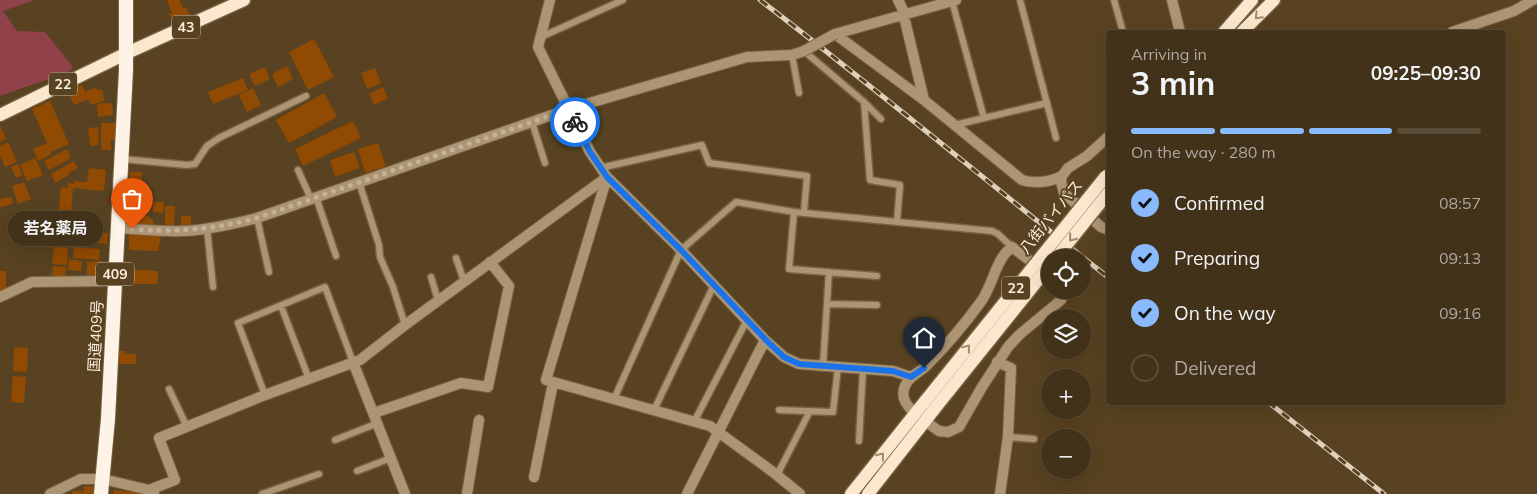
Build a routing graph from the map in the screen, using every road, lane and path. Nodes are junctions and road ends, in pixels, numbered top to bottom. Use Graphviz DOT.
graph roads {
  1 [pos="126,0"];
  2 [pos="244,0"];
  3 [pos="550,0"];
  4 [pos="623,0"];
  5 [pos="898,0"];
  6 [pos="1020,0"];
  7 [pos="1114,0"];
  8 [pos="1172,0"];
  9 [pos="1252,0"];
  10 [pos="1274,0"];
  11 [pos="1533,0"];
  12 [pos="954,1"];
  13 [pos="902,15"];
  14 [pos="1123,30"];
  15 [pos="1180,30"];
  16 [pos="1226,30"];
  17 [pos="1244,30"];
  18 [pos="1458,30"];
  19 [pos="835,34"];
  20 [pos="541,37"];
  21 [pos="804,51"];
  22 [pos="127,53"];
  23 [pos="792,55"];
  24 [pos="799,93"];
  25 [pos="306,96"];
  26 [pos="924,100"];
  27 [pos="864,102"];
  28 [pos="1047,103"];
  29 [pos="569,109"];
  30 [pos="0,115"];
  31 [pos="984,118"];
  32 [pos="881,119"];
  33 [pos="532,122"];
  34 [pos="955,125"];
  35 [pos="1056,138"];
  36 [pos="1106,139"];
  37 [pos="122,159"];
  38 [pos="545,163"];
  39 [pos="600,168"];
  40 [pos="298,170"];
  41 [pos="1106,175"];
  42 [pos="1062,176"];
  43 [pos="607,177"];
  44 [pos="359,182"];
  45 [pos="1106,196"];
  46 [pos="314,198"];
  47 [pos="794,212"];
  48 [pos="804,212"];
  49 [pos="257,218"];
  50 [pos="897,221"];
  51 [pos="117,228"];
  52 [pos="207,228"];
  53 [pos="1106,229"];
  54 [pos="1012,247"];
  55 [pos="1063,249"];
  56 [pos="681,250"];
  57 [pos="336,256"];
  58 [pos="456,258"];
  59 [pos="490,262"];
  60 [pos="1041,269"];
  61 [pos="270,272"];
  62 [pos="829,272"];
  63 [pos="877,276"];
  64 [pos="1041,276"];
  65 [pos="431,277"];
  66 [pos="115,281"];
  67 [pos="464,281"];
  68 [pos="714,285"];
  69 [pos="213,287"];
  70 [pos="0,298"];
  71 [pos="1061,299"];
  72 [pos="438,300"];
  73 [pos="827,304"];
  74 [pos="877,305"];
  75 [pos="281,306"];
  76 [pos="747,320"];
  77 [pos="405,325"];
  78 [pos="766,340"];
  79 [pos="353,362"];
  80 [pos="997,362"];
  81 [pos="823,366"];
  82 [pos="838,368"];
  83 [pos="863,369"];
  84 [pos="911,377"];
  85 [pos="309,379"];
  86 [pos="553,383"];
  87 [pos="169,389"];
  88 [pos="265,395"];
  89 [pos="614,399"];
  90 [pos="654,410"];
  91 [pos="779,410"];
  92 [pos="810,411"];
  93 [pos="374,413"];
  94 [pos="914,413"];
  95 [pos="479,420"];
  96 [pos="925,421"];
  97 [pos="694,422"];
  98 [pos="378,423"];
  99 [pos="187,426"];
  100 [pos="719,432"];
  101 [pos="1008,437"];
  102 [pos="1034,439"];
  103 [pos="335,440"];
  104 [pos="859,441"];
  105 [pos="391,458"];
  106 [pos="357,471"];
  107 [pos="319,474"];
  108 [pos="777,475"];
  109 [pos="534,477"];
  110 [pos="103,479"];
  111 [pos="153,492"];
  112 [pos="50,494"];
  113 [pos="101,494"];
  114 [pos="262,494"];
  115 [pos="405,494"];
  116 [pos="467,494"];
  117 [pos="687,494"];
  118 [pos="800,494"];
  119 [pos="851,494"];
  120 [pos="868,494"];
  121 [pos="1000,494"];
  1 -- 22 [label="highway, 国道409号 / 409"];
  2 -- 22 [label="main road, 43"];
  3 -- 20 [label="street"];
  4 -- 20 [label="lane"];
  5 -- 13 [label="street"];
  6 -- 28 [label="lane"];
  7 -- 14 [label="lane"];
  8 -- 15 [label="street"];
  9 -- 16 [label="main road"];
  10 -- 17 [label="main road, one-way"];
  11 -- 18 [label="street"];
  12 -- 13 [label="street"];
  12 -- 31 [label="lane"];
  13 -- 19 [label="street"];
  13 -- 26 [label="street"];
  19 -- 21 [label="street, bridge"];
  19 -- 26 [label="street"];
  20 -- 29 [label="street"];
  21 -- 23 [label="street"];
  21 -- 27 [label="lane"];
  22 -- 30 [label="main road, 22"];
  22 -- 37 [label="highway, 国道409号 / 409"];
  23 -- 24 [label="lane"];
  23 -- 29 [label="street"];
  25 -- 37 [label="lane"];
  26 -- 34 [label="street"];
  27 -- 32 [label="lane"];
  27 -- 50 [label="lane"];
  28 -- 31 [label="lane"];
  28 -- 35 [label="lane"];
  29 -- 33 [label="street"];
  29 -- 39 [label="street"];
  31 -- 34 [label="lane"];
  33 -- 38 [label="lane"];
  33 -- 44 [label="street"];
  34 -- 42 [label="street"];
  36 -- 42 [label="street"];
  37 -- 51 [label="highway, 国道409号 / 409"];
  39 -- 43 [label="street"];
  39 -- 48 [label="lane"];
  40 -- 46 [label="lane"];
  94 -- 41 [label="main road, 八街バイパス / 22, one-way, bridge"];
  42 -- 53 [label="street"];
  43 -- 56 [label="street"];
  43 -- 59 [label="street"];
  43 -- 86 [label="street"];
  44 -- 46 [label="street"];
  44 -- 77 [label="lane"];
  45 -- 55 [label="main road, 八街バイパス, one-way, bridge"];
  46 -- 49 [label="street"];
  46 -- 57 [label="lane"];
  47 -- 48 [label="lane"];
  47 -- 56 [label="lane"];
  47 -- 62 [label="lane"];
  48 -- 50 [label="lane"];
  49 -- 52 [label="street"];
  49 -- 61 [label="lane"];
  50 -- 54 [label="lane"];
  51 -- 52 [label="street"];
  51 -- 66 [label="highway, 国道409号 / 409"];
  52 -- 69 [label="lane"];
  54 -- 60 [label="street"];
  54 -- 84 [label="street"];
  56 -- 68 [label="street"];
  56 -- 89 [label="lane"];
  58 -- 67 [label="lane"];
  59 -- 67 [label="street"];
  59 -- 93 [label="street"];
  62 -- 63 [label="lane"];
  62 -- 73 [label="lane"];
  64 -- 96 [label="main road, 八街バイパス / 22, bridge"];
  65 -- 72 [label="lane"];
  66 -- 70 [label="street"];
  66 -- 110 [label="highway, 国道409号 / 409"];
  67 -- 72 [label="street"];
  68 -- 76 [label="street"];
  68 -- 90 [label="lane"];
  71 -- 80 [label="street"];
  72 -- 77 [label="street"];
  73 -- 74 [label="lane"];
  73 -- 81 [label="lane"];
  75 -- 79 [label="lane"];
  75 -- 85 [label="lane"];
  75 -- 88 [label="lane"];
  76 -- 78 [label="street"];
  76 -- 97 [label="lane"];
  77 -- 79 [label="street"];
  78 -- 81 [label="street"];
  78 -- 100 [label="street"];
  79 -- 85 [label="street"];
  79 -- 93 [label="street"];
  80 -- 96 [label="street"];
  80 -- 101 [label="street"];
  81 -- 82 [label="street"];
  82 -- 83 [label="street"];
  82 -- 92 [label="lane"];
  83 -- 84 [label="street"];
  83 -- 104 [label="lane"];
  84 -- 94 [label="street"];
  85 -- 88 [label="street"];
  86 -- 89 [label="street"];
  86 -- 109 [label="street"];
  87 -- 99 [label="lane"];
  88 -- 99 [label="street"];
  89 -- 90 [label="street"];
  90 -- 97 [label="street"];
  91 -- 92 [label="lane"];
  92 -- 108 [label="lane"];
  93 -- 98 [label="street"];
  119 -- 94 [label="main road, 八街バイパス / 22, one-way"];
  95 -- 116 [label="street"];
  96 -- 120 [label="main road, 八街バイパス / 22"];
  97 -- 100 [label="street"];
  98 -- 103 [label="lane"];
  98 -- 105 [label="street"];
  99 -- 111 [label="street"];
  100 -- 108 [label="street"];
  100 -- 117 [label="street"];
  101 -- 102 [label="lane"];
  101 -- 121 [label="street"];
  105 -- 106 [label="lane"];
  105 -- 115 [label="street"];
  107 -- 114 [label="lane"];
  108 -- 118 [label="street"];
  110 -- 111 [label="street"];
  110 -- 112 [label="street"];
  110 -- 113 [label="highway, 国道409号 / 409"];
}
